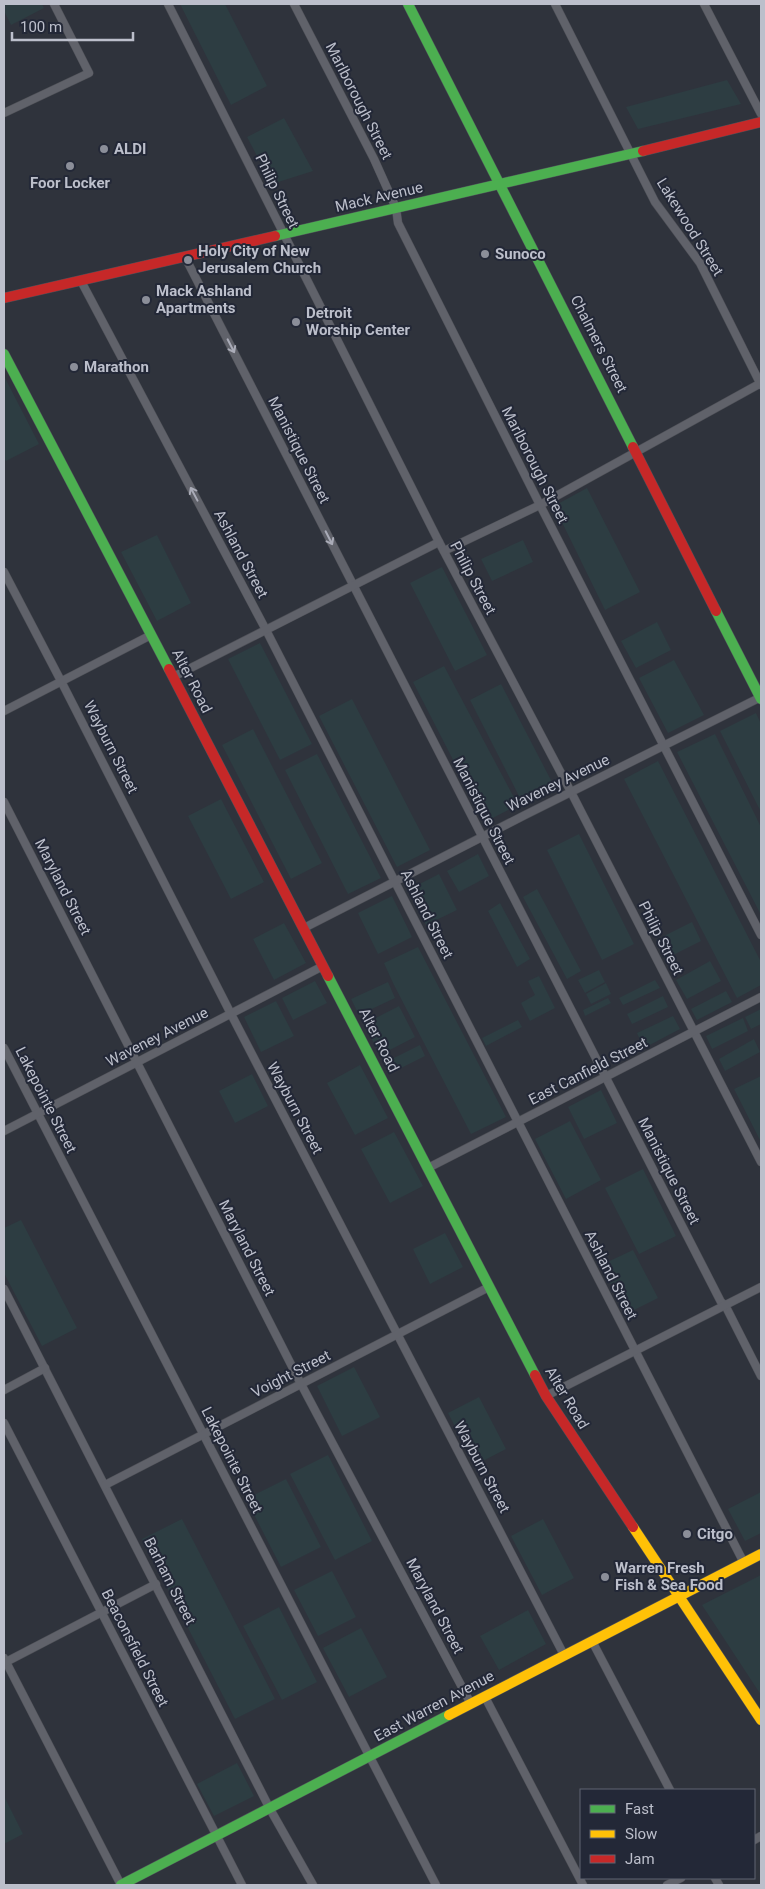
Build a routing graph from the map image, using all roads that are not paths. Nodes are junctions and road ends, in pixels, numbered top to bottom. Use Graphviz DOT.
graph roads {
  1 [pos="54,4"];
  2 [pos="168,4"];
  3 [pos="294,4"];
  4 [pos="408,4"];
  5 [pos="554,4"];
  6 [pos="704,4"];
  7 [pos="4,113"];
  8 [pos="761,114"];
  9 [pos="761,122"];
  10 [pos="631,154"];
  11 [pos="501,185"];
  12 [pos="396,208"];
  13 [pos="283,234"];
  14 [pos="185,256"];
  15 [pos="80,281"];
  16 [pos="4,298"];
  17 [pos="4,354"];
  18 [pos="761,384"];
  19 [pos="637,451"];
  20 [pos="540,506"];
  21 [pos="439,542"];
  22 [pos="444,551"];
  23 [pos="4,572"];
  24 [pos="353,585"];
  25 [pos="266,630"];
  26 [pos="152,635"];
  27 [pos="173,677"];
  28 [pos="62,681"];
  29 [pos="761,698"];
  30 [pos="4,711"];
  31 [pos="664,746"];
  32 [pos="571,792"];
  33 [pos="4,802"];
  34 [pos="482,837"];
  35 [pos="395,881"];
  36 [pos="304,928"];
  37 [pos="761,935"];
  38 [pos="323,966"];
  39 [pos="761,997"];
  40 [pos="231,1014"];
  41 [pos="694,1032"];
  42 [pos="4,1048"];
  43 [pos="136,1064"];
  44 [pos="606,1077"];
  45 [pos="38,1114"];
  46 [pos="518,1122"];
  47 [pos="4,1131"];
  48 [pos="761,1162"];
  49 [pos="428,1168"];
  50 [pos="489,1287"];
  51 [pos="761,1287"];
  52 [pos="4,1289"];
  53 [pos="725,1305"];
  54 [pos="398,1335"];
  55 [pos="634,1351"];
  56 [pos="45,1368"];
  57 [pos="761,1376"];
  58 [pos="301,1384"];
  59 [pos="4,1390"];
  60 [pos="546,1396"];
  61 [pos="4,1423"];
  62 [pos="203,1435"];
  63 [pos="105,1485"];
  64 [pos="761,1554"];
  65 [pos="744,1562"];
  66 [pos="156,1584"];
  67 [pos="678,1596"];
  68 [pos="102,1612"];
  69 [pos="592,1641"];
  70 [pos="564,1655"];
  71 [pos="5,1661"];
  72 [pos="485,1696"];
  73 [pos="470,1704"];
  74 [pos="761,1720"];
  75 [pos="369,1757"];
  76 [pos="669,1789"];
  77 [pos="270,1809"];
  78 [pos="217,1836"];
  79 [pos="679,1879"];
  80 [pos="121,1885"];
  81 [pos="242,1885"];
  82 [pos="313,1885"];
  83 [pos="436,1885"];
  84 [pos="583,1885"];
  85 [pos="667,1885"];
  1 -- 7 [label="street"];
  2 -- 13 [label="street, Philip Street"];
  3 -- 12 [label="street, Marlborough Street"];
  4 -- 11 [label="street, Chalmers Street"];
  5 -- 10 [label="street, Lakewood Street"];
  6 -- 8 [label="street"];
  9 -- 10 [label="street, Mack Avenue"];
  10 -- 11 [label="street, Mack Avenue"];
  10 -- 18 [label="street, Lakewood Street"];
  11 -- 12 [label="street, Mack Avenue"];
  11 -- 19 [label="street, Chalmers Street"];
  12 -- 13 [label="street, Mack Avenue"];
  12 -- 20 [label="street, Marlborough Street"];
  13 -- 14 [label="street, Mack Avenue"];
  13 -- 21 [label="street, Philip Street"];
  14 -- 15 [label="street, Mack Avenue"];
  14 -- 24 [label="street, Manistique Street, one-way"];
  15 -- 16 [label="street, Mack Avenue"];
  25 -- 15 [label="street, Ashland Street, one-way"];
  17 -- 26 [label="street, Alter Road"];
  18 -- 19 [label="street"];
  19 -- 20 [label="street"];
  19 -- 29 [label="street, Chalmers Street"];
  20 -- 22 [label="street"];
  20 -- 31 [label="street, Marlborough Street"];
  21 -- 22 [label="street, Philip Street"];
  21 -- 24 [label="street"];
  22 -- 32 [label="street, Philip Street"];
  23 -- 28 [label="street, Wayburn Street"];
  24 -- 25 [label="street"];
  24 -- 34 [label="street, Manistique Street"];
  25 -- 27 [label="street"];
  25 -- 35 [label="street, Ashland Street"];
  26 -- 27 [label="street, Alter Road"];
  26 -- 28 [label="street"];
  27 -- 36 [label="street, Alter Road"];
  28 -- 30 [label="street"];
  28 -- 40 [label="street, Wayburn Street"];
  29 -- 31 [label="street, Waveney Avenue"];
  31 -- 32 [label="street, Waveney Avenue"];
  31 -- 37 [label="street, Marlborough Street"];
  32 -- 34 [label="street, Waveney Avenue"];
  32 -- 41 [label="street, Philip Street"];
  33 -- 43 [label="street, Maryland Street"];
  34 -- 35 [label="street, Waveney Avenue"];
  34 -- 44 [label="street, Manistique Street"];
  35 -- 36 [label="street, Waveney Avenue"];
  35 -- 46 [label="street, Ashland Street"];
  36 -- 38 [label="street, Alter Road"];
  38 -- 40 [label="street, Waveney Avenue"];
  38 -- 49 [label="street, Alter Road"];
  39 -- 41 [label="street, East Canfield Street"];
  40 -- 43 [label="street, Waveney Avenue"];
  40 -- 54 [label="street, Wayburn Street"];
  41 -- 44 [label="street, East Canfield Street"];
  41 -- 48 [label="street, Philip Street"];
  42 -- 45 [label="street, Lakepointe Street"];
  43 -- 45 [label="street, Waveney Avenue"];
  43 -- 58 [label="street, Maryland Street"];
  44 -- 46 [label="street, East Canfield Street"];
  44 -- 53 [label="street, Manistique Street"];
  45 -- 47 [label="street, Waveney Avenue"];
  45 -- 62 [label="street, Lakepointe Street"];
  46 -- 49 [label="street, East Canfield Street"];
  46 -- 55 [label="street, Ashland Street"];
  49 -- 50 [label="street, Alter Road"];
  50 -- 54 [label="street, Voight Street"];
  50 -- 60 [label="street, Alter Road"];
  51 -- 53 [label="street"];
  52 -- 56 [label="street, Barham Street"];
  53 -- 55 [label="street"];
  53 -- 57 [label="street, Manistique Street"];
  54 -- 58 [label="street, Voight Street"];
  54 -- 70 [label="street, Wayburn Street"];
  55 -- 60 [label="street"];
  55 -- 65 [label="street, Ashland Street"];
  56 -- 59 [label="street"];
  56 -- 63 [label="street, Barham Street"];
  58 -- 62 [label="street, Voight Street"];
  58 -- 73 [label="street, Maryland Street"];
  60 -- 67 [label="street, Alter Road"];
  61 -- 68 [label="street, Beaconsfield Street"];
  62 -- 63 [label="street, Voight Street"];
  62 -- 75 [label="street, Lakepointe Street"];
  63 -- 66 [label="street, Barham Street"];
  64 -- 65 [label="street, East Warren Avenue"];
  65 -- 67 [label="street, East Warren Avenue"];
  66 -- 68 [label="street"];
  66 -- 77 [label="street, Barham Street"];
  67 -- 69 [label="street, East Warren Avenue"];
  67 -- 74 [label="street, Alter Road"];
  68 -- 71 [label="street"];
  68 -- 78 [label="street, Beaconsfield Street"];
  69 -- 70 [label="street, East Warren Avenue"];
  69 -- 76 [label="street"];
  70 -- 72 [label="street, East Warren Avenue"];
  71 -- 80 [label="street"];
  72 -- 73 [label="street, East Warren Avenue"];
  72 -- 84 [label="street"];
  73 -- 75 [label="street, East Warren Avenue"];
  75 -- 77 [label="street, East Warren Avenue"];
  75 -- 83 [label="street, Lakepointe Street"];
  77 -- 78 [label="street, East Warren Avenue"];
  77 -- 82 [label="street, Barham Street"];
  78 -- 80 [label="street, East Warren Avenue"];
  78 -- 81 [label="street, Beaconsfield Street"];
  79 -- 85 [label="street"];
}
